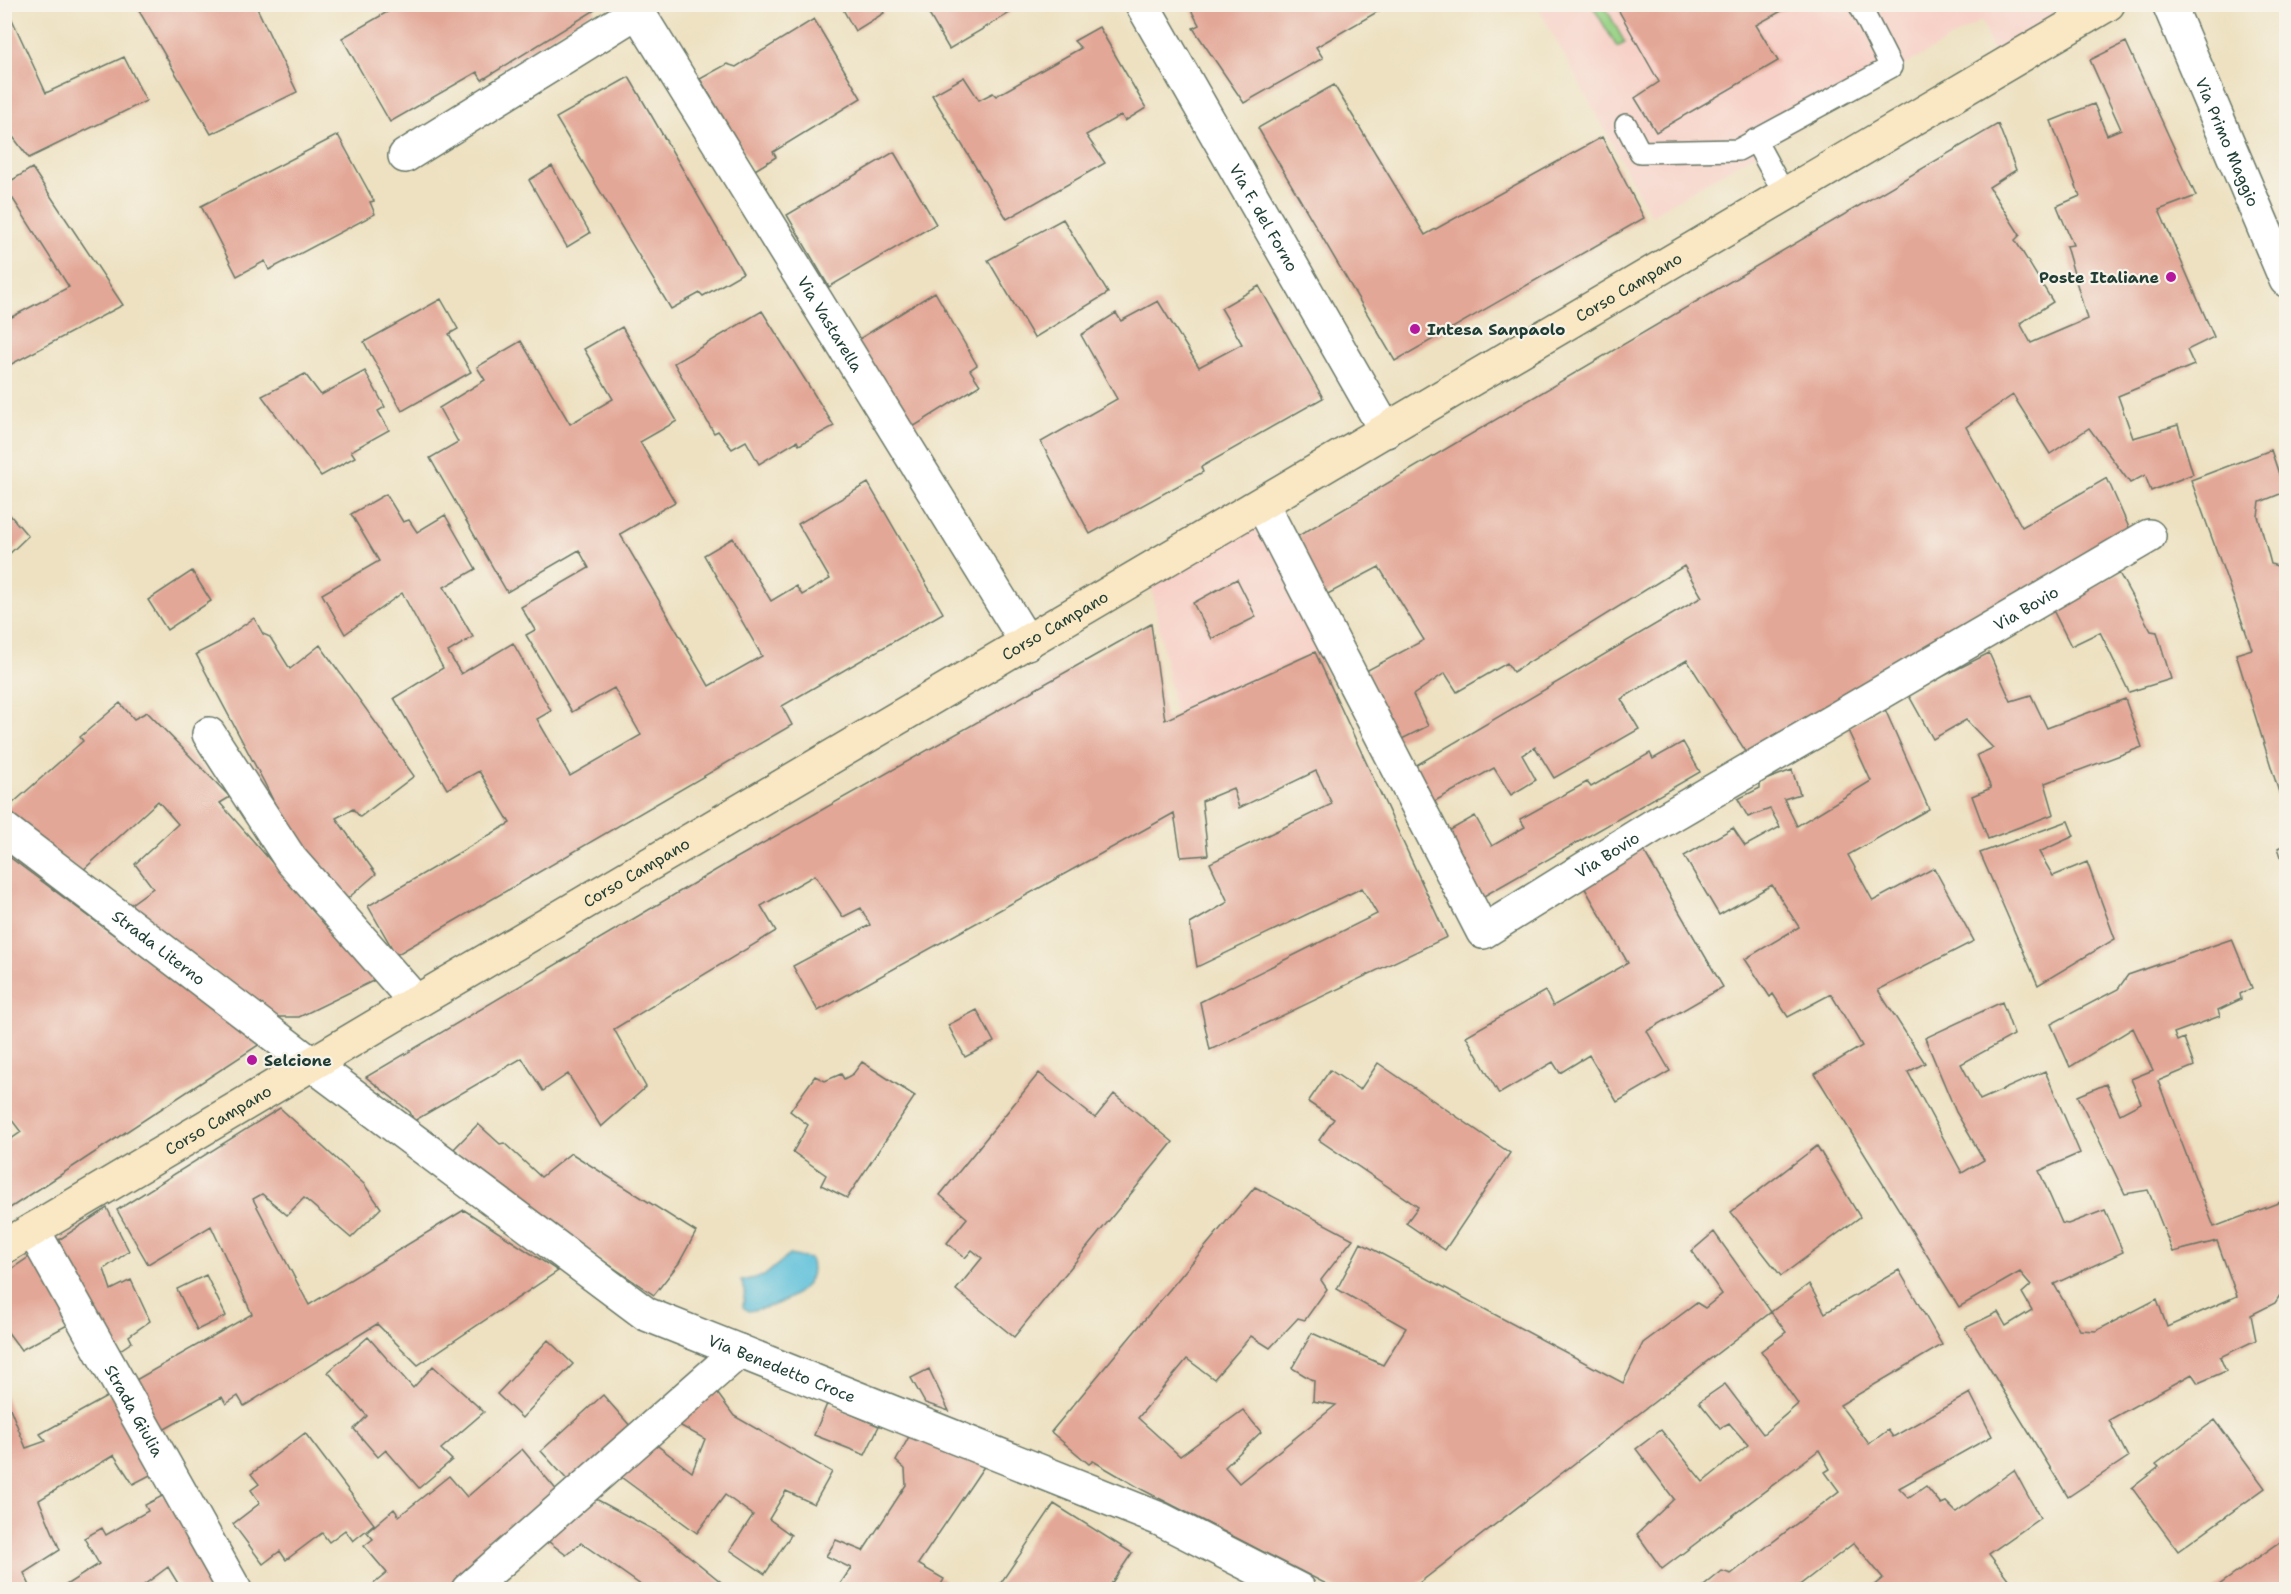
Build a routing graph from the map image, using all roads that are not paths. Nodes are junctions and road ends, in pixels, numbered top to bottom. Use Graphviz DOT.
graph roads {
  1 [pos="1142,4"];
  2 [pos="1858,4"];
  3 [pos="2169,4"];
  4 [pos="2101,6"];
  5 [pos="635,8"];
  6 [pos="1626,125"];
  7 [pos="1755,140"];
  8 [pos="405,156"];
  9 [pos="1785,195"];
  10 [pos="2286,280"];
  11 [pos="1386,431"];
  12 [pos="1262,504"];
  13 [pos="2149,536"];
  14 [pos="1027,643"];
  15 [pos="209,734"];
  16 [pos="4,829"];
  17 [pos="416,1002"];
  18 [pos="313,1065"];
  19 [pos="33,1230"];
  20 [pos="4,1248"];
  21 [pos="739,1351"];
  22 [pos="235,1590"];
  23 [pos="468,1590"];
  24 [pos="1299,1590"];
  1 -- 11 [label="street, Via F. del Forno"];
  2 -- 7 [label="lane"];
  3 -- 10 [label="street, Via Primo Maggio"];
  4 -- 9 [label="main road, Corso Campano"];
  5 -- 8 [label="street"];
  5 -- 14 [label="street, Via Vastarella"];
  6 -- 7 [label="lane"];
  7 -- 9 [label="lane"];
  9 -- 11 [label="main road, Corso Campano"];
  11 -- 12 [label="main road, Corso Campano"];
  12 -- 13 [label="street, Via Bovio"];
  12 -- 14 [label="main road, Corso Campano"];
  14 -- 17 [label="main road, Corso Campano"];
  15 -- 17 [label="street"];
  16 -- 18 [label="street, Strada Literno"];
  17 -- 18 [label="main road, Corso Campano"];
  18 -- 19 [label="main road, Corso Campano"];
  18 -- 21 [label="street, Via Benedetto Croce"];
  19 -- 20 [label="main road, Corso Campano"];
  19 -- 22 [label="street, Strada Giulia"];
  21 -- 23 [label="street"];
  21 -- 24 [label="street, Via Benedetto Croce"];
}
